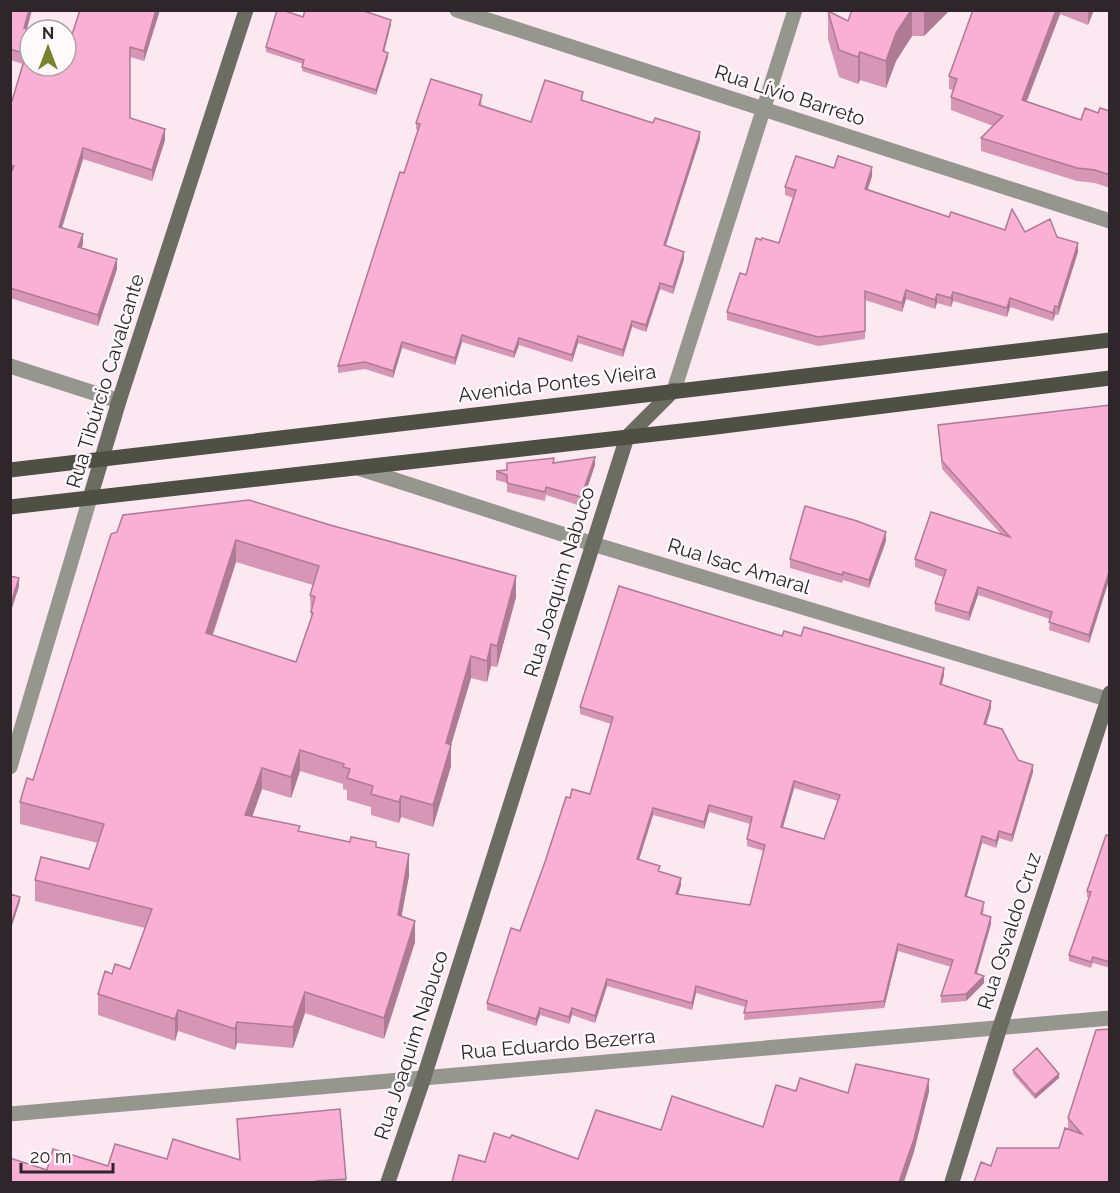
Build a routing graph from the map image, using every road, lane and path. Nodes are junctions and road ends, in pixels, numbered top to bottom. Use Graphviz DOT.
graph roads {
  1 [pos="246,10"];
  2 [pos="457,10"];
  3 [pos="795,10"];
  4 [pos="762,110"];
  5 [pos="1110,221"];
  6 [pos="1110,340"];
  7 [pos="10,366"];
  8 [pos="1110,378"];
  9 [pos="674,390"];
  10 [pos="119,401"];
  11 [pos="627,437"];
  12 [pos="101,459"];
  13 [pos="358,468"];
  14 [pos="10,470"];
  15 [pos="90,498"];
  16 [pos="10,507"];
  17 [pos="593,544"];
  18 [pos="1109,698"];
  19 [pos="10,767"];
  20 [pos="1110,1018"];
  21 [pos="1000,1027"];
  22 [pos="424,1077"];
  23 [pos="10,1114"];
  24 [pos="388,1182"];
  25 [pos="952,1182"];
  1 -- 10 [label="street, Rua Tibúrcio Cavalcante"];
  2 -- 4 [label="street, Rua Lívio Barreto"];
  3 -- 4 [label="street, Rua Joaquim Nabuco"];
  4 -- 5 [label="street, Rua Lívio Barreto"];
  4 -- 9 [label="street, Rua Joaquim Nabuco"];
  6 -- 9 [label="main road, Avenida Pontes Vieira"];
  7 -- 10 [label="street"];
  8 -- 11 [label="main road"];
  9 -- 11 [label="street, Rua Joaquim Nabuco"];
  9 -- 12 [label="main road, Avenida Pontes Vieira"];
  10 -- 12 [label="street, Rua Tibúrcio Cavalcante"];
  11 -- 13 [label="main road"];
  11 -- 17 [label="street, Rua Joaquim Nabuco"];
  12 -- 14 [label="main road, Avenida Pontes Vieira"];
  12 -- 15 [label="street, Rua Tibúrcio Cavalcante"];
  13 -- 15 [label="main road"];
  13 -- 17 [label="street, Rua Isac Amaral"];
  15 -- 16 [label="main road"];
  15 -- 19 [label="street, Rua Tibúrcio Cavalcante"];
  17 -- 18 [label="street, Rua Isac Amaral"];
  17 -- 22 [label="street, Rua Joaquim Nabuco"];
  18 -- 21 [label="street, Rua Osvaldo Cruz"];
  20 -- 21 [label="street, Rua Eduardo Bezerra"];
  21 -- 22 [label="street, Rua Eduardo Bezerra"];
  21 -- 25 [label="street, Rua Osvaldo Cruz"];
  22 -- 23 [label="street, Rua Eduardo Bezerra"];
  22 -- 24 [label="street, Rua Joaquim Nabuco"];
}
